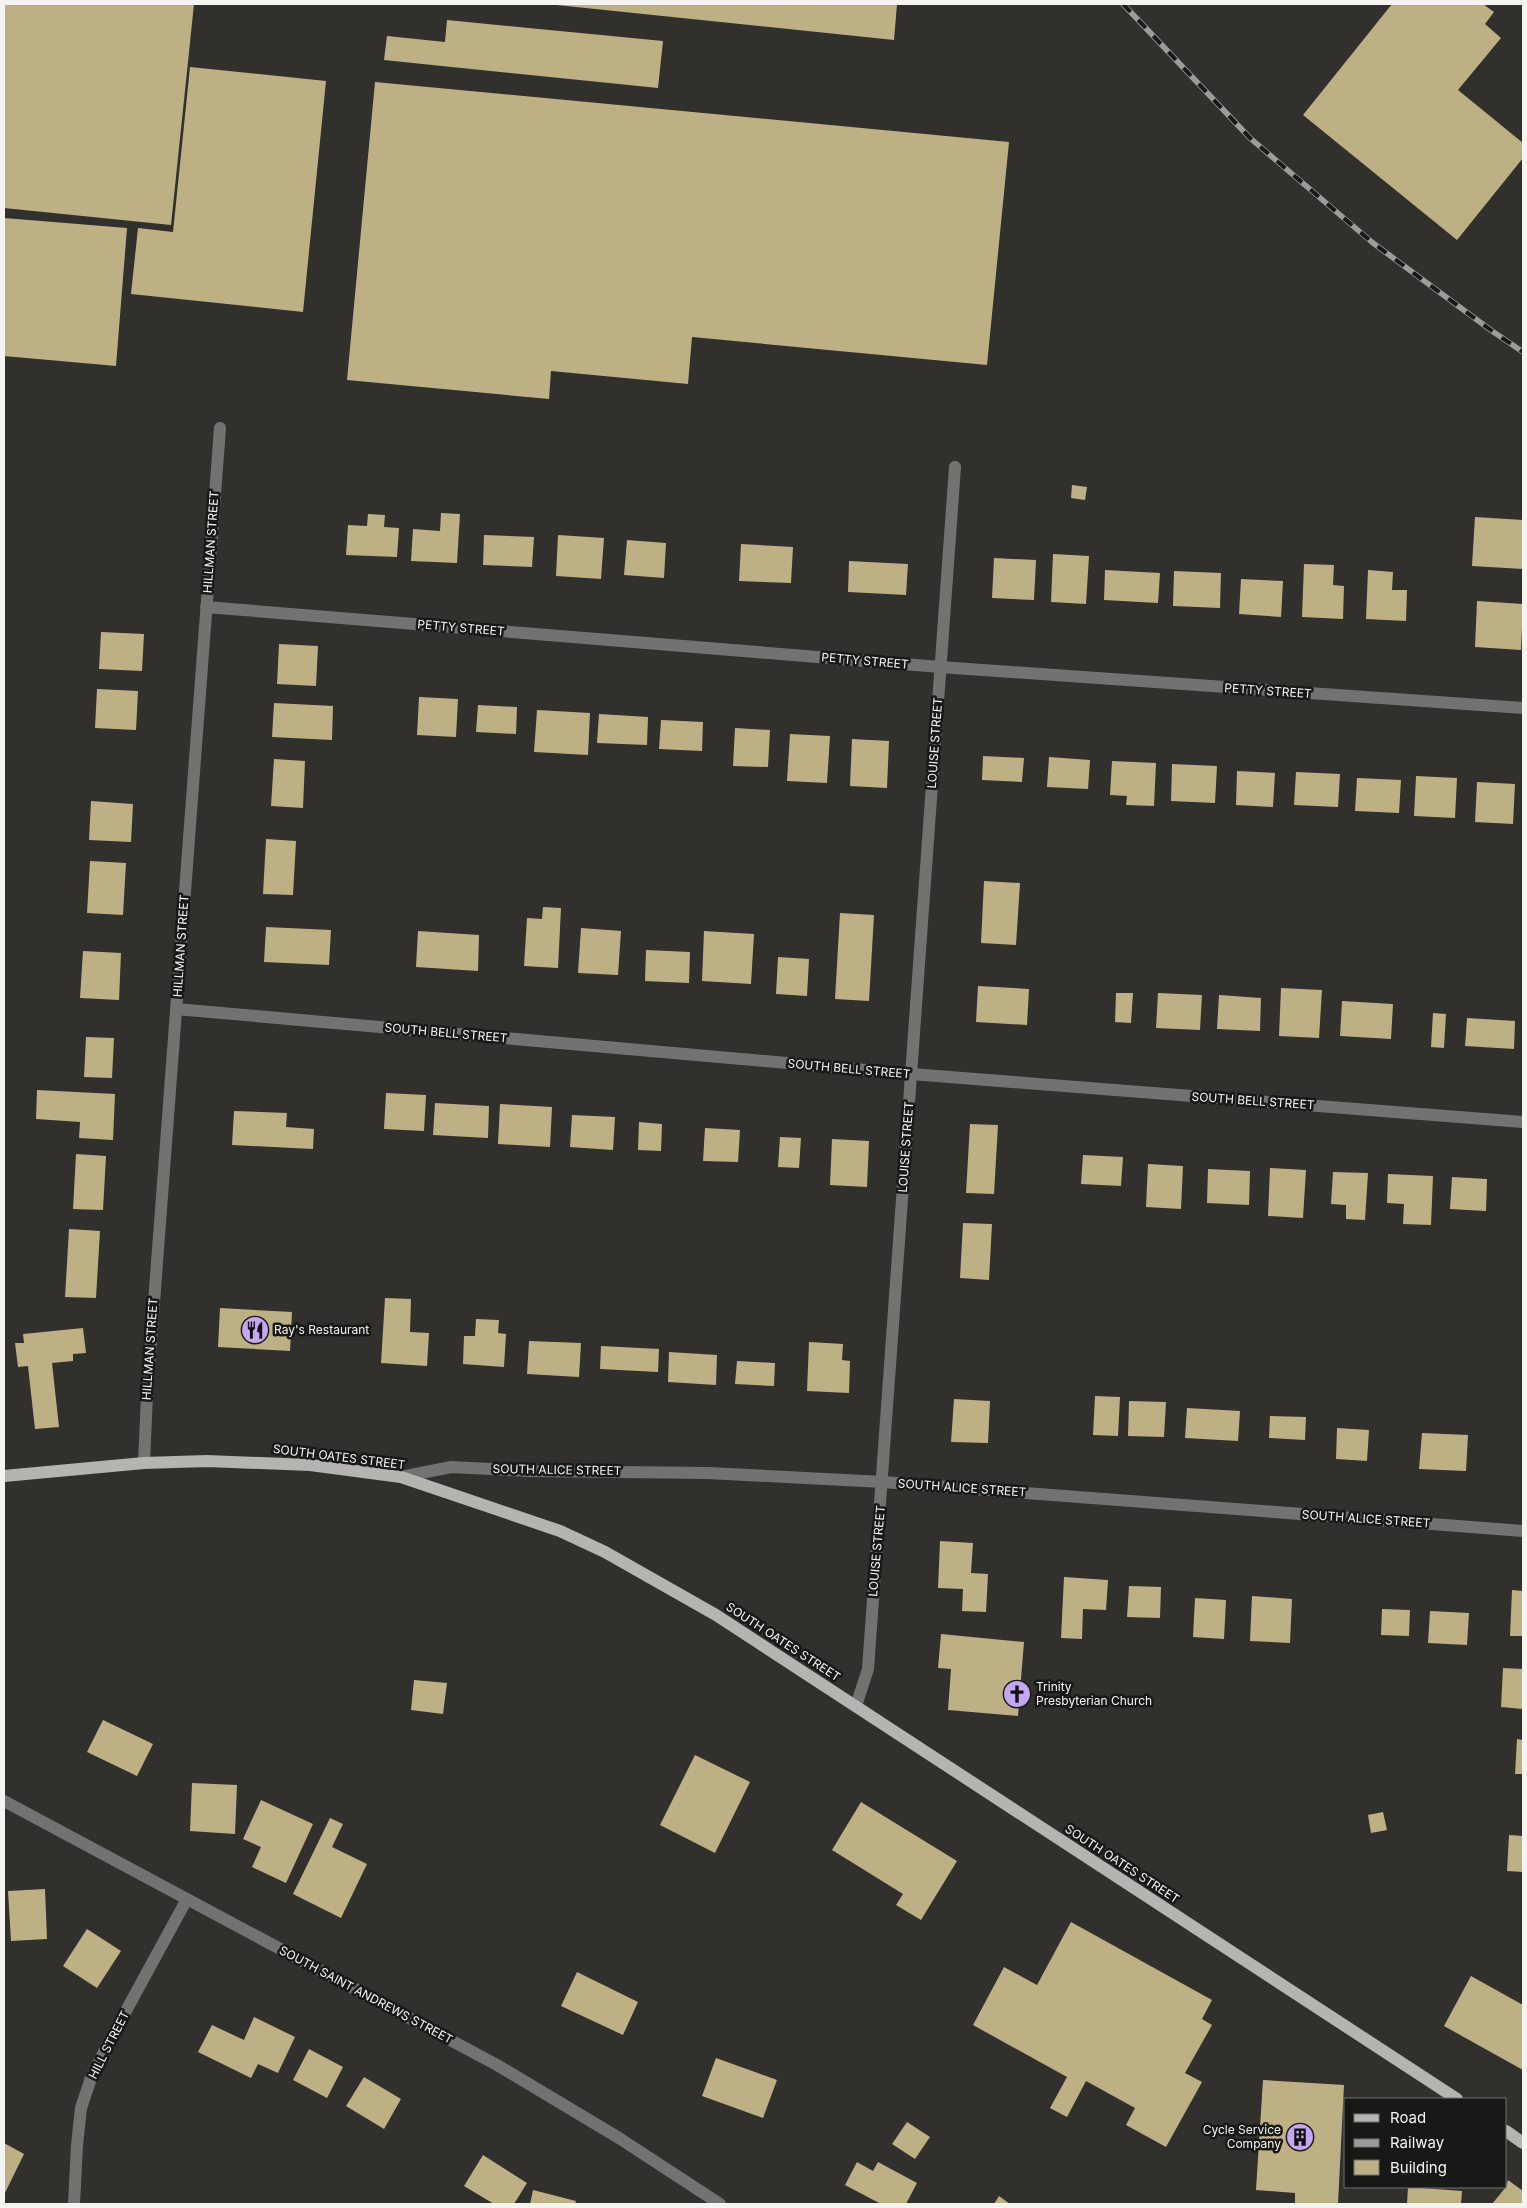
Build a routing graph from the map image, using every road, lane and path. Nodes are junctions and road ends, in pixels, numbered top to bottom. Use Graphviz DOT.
graph roads {
  1 [pos="220,428"];
  2 [pos="955,467"];
  3 [pos="206,607"];
  4 [pos="940,668"];
  5 [pos="1523,708"];
  6 [pos="176,1009"];
  7 [pos="910,1074"];
  8 [pos="1523,1122"];
  9 [pos="144,1463"];
  10 [pos="4,1476"];
  11 [pos="401,1477"];
  12 [pos="883,1482"];
  13 [pos="1523,1531"];
  14 [pos="856,1706"];
  15 [pos="4,1801"];
  16 [pos="186,1899"];
  17 [pos="1455,2098"];
  18 [pos="1507,2132"];
  19 [pos="1523,2143"];
  20 [pos="74,2204"];
  21 [pos="720,2204"];
  1 -- 3 [label="street, HILLMAN STREET"];
  2 -- 4 [label="street, LOUISE STREET"];
  3 -- 4 [label="street, PETTY STREET"];
  3 -- 6 [label="street, HILLMAN STREET"];
  4 -- 5 [label="street, PETTY STREET"];
  4 -- 7 [label="street, LOUISE STREET"];
  6 -- 7 [label="street, SOUTH BELL STREET"];
  6 -- 9 [label="street, HILLMAN STREET"];
  7 -- 8 [label="street, SOUTH BELL STREET"];
  7 -- 12 [label="street, LOUISE STREET"];
  9 -- 10 [label="main road, SOUTH OATES STREET"];
  9 -- 11 [label="main road, SOUTH OATES STREET"];
  11 -- 12 [label="street, SOUTH ALICE STREET"];
  11 -- 14 [label="main road, SOUTH OATES STREET"];
  12 -- 13 [label="street, SOUTH ALICE STREET"];
  12 -- 14 [label="street, LOUISE STREET"];
  14 -- 17 [label="main road, SOUTH OATES STREET"];
  15 -- 16 [label="street, SOUTH SAINT ANDREWS STREET"];
  16 -- 20 [label="street, HILL STREET"];
  16 -- 21 [label="street, SOUTH SAINT ANDREWS STREET"];
  18 -- 19 [label="main road"];
}
